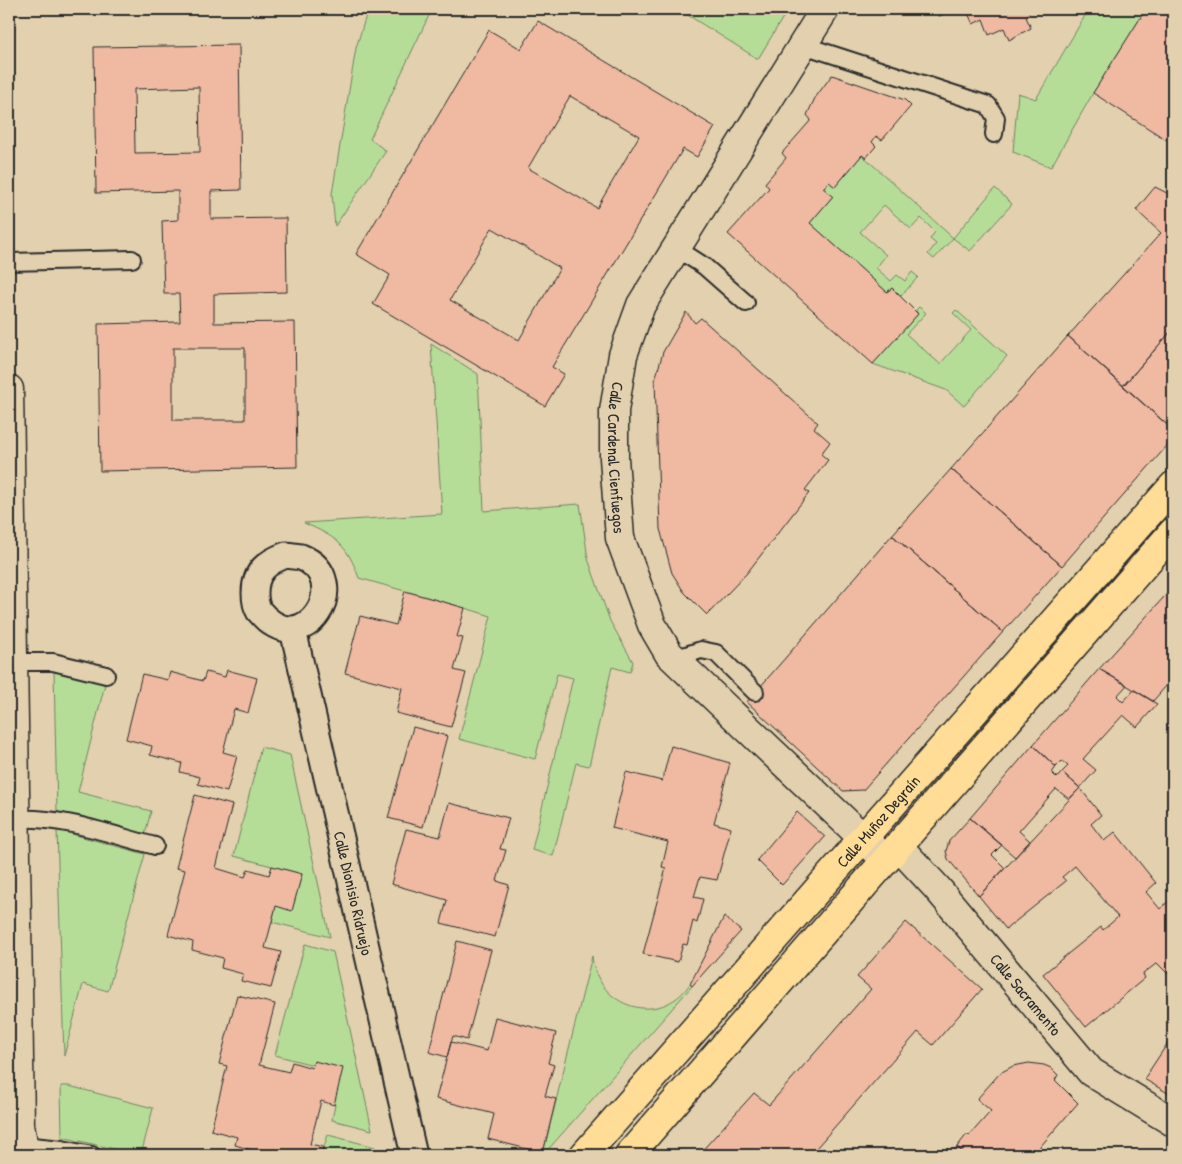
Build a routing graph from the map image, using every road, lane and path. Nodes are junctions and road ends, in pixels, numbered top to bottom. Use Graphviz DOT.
graph roads {
  1 [pos="825,9"];
  2 [pos="803,45"];
  3 [pos="994,134"];
  4 [pos="676,248"];
  5 [pos="132,259"];
  6 [pos="9,262"];
  7 [pos="746,303"];
  8 [pos="9,389"];
  9 [pos="1173,486"];
  10 [pos="1173,532"];
  11 [pos="293,630"];
  12 [pos="674,659"];
  13 [pos="12,662"];
  14 [pos="106,675"];
  15 [pos="755,692"];
  16 [pos="15,819"];
  17 [pos="862,838"];
  18 [pos="155,846"];
  19 [pos="892,853"];
  20 [pos="1173,1122"];
  21 [pos="24,1150"];
  22 [pos="92,1155"];
  23 [pos="414,1155"];
  24 [pos="584,1155"];
  25 [pos="629,1155"];
  1 -- 2 [label="street, Calle Cardenal Cienfuegos"];
  2 -- 3 [label="lane"];
  2 -- 4 [label="street, Calle Cardenal Cienfuegos"];
  4 -- 7 [label="lane"];
  4 -- 12 [label="street, Calle Cardenal Cienfuegos"];
  5 -- 6 [label="lane"];
  8 -- 13 [label="street"];
  9 -- 17 [label="highway, Calle Muñoz Degraín"];
  10 -- 19 [label="highway, Calle Muñoz Degraín"];
  11 -- 23 [label="street, Calle Dionisio Ridruejo"];
  12 -- 15 [label="lane"];
  12 -- 17 [label="street, Calle Cardenal Cienfuegos"];
  13 -- 14 [label="lane"];
  13 -- 16 [label="street"];
  16 -- 18 [label="lane"];
  16 -- 21 [label="street"];
  17 -- 19 [label="street, Calle Cardenal Cienfuegos"];
  17 -- 24 [label="highway, Calle Muñoz Degraín"];
  19 -- 20 [label="street, Calle Sacramento"];
  19 -- 25 [label="highway, Calle Muñoz Degraín"];
  21 -- 22 [label="lane"];
}
